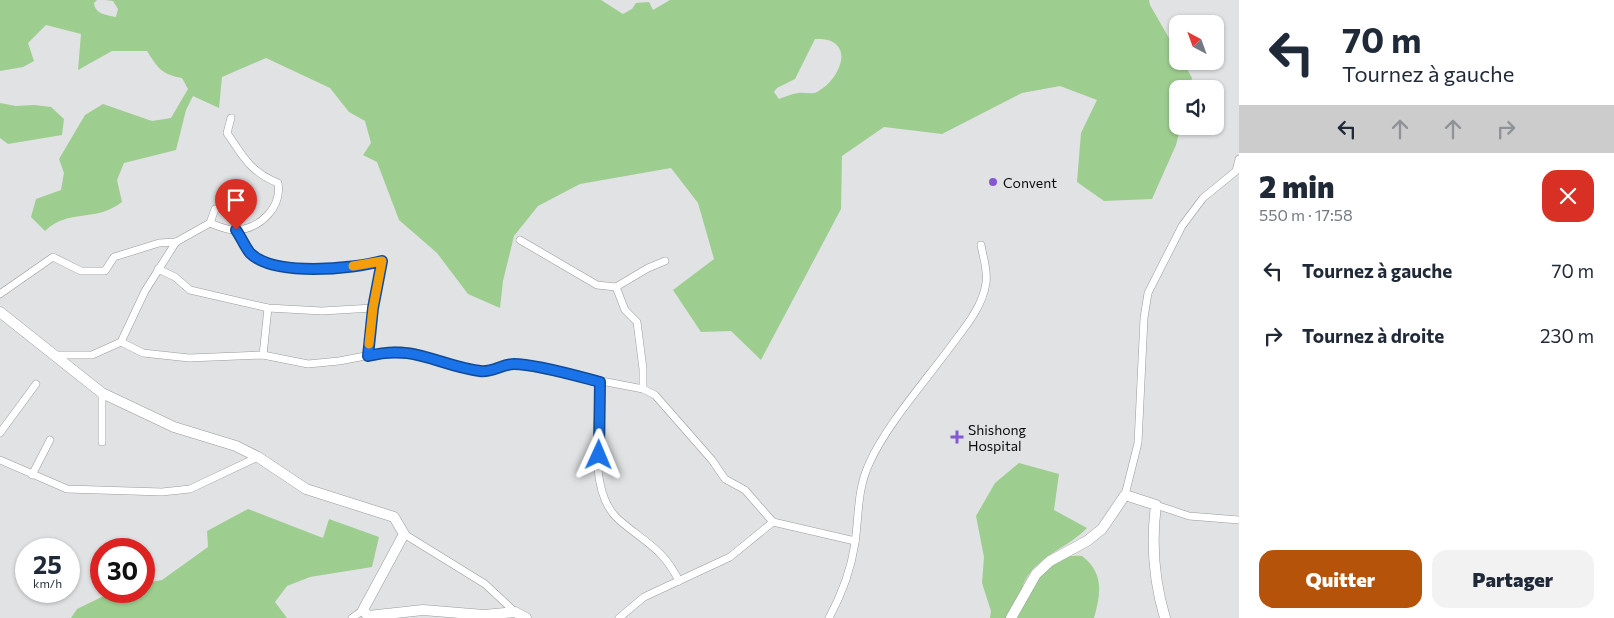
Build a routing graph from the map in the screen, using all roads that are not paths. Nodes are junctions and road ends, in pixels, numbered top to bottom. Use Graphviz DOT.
graph roads {
  1 [pos="230,118"];
  2 [pos="1239,159"];
  3 [pos="215,209"];
  4 [pos="210,223"];
  5 [pos="236,230"];
  6 [pos="520,240"];
  7 [pos="176,242"];
  8 [pos="981,245"];
  9 [pos="665,260"];
  10 [pos="158,269"];
  11 [pos="616,287"];
  12 [pos="0,294"];
  13 [pos="268,308"];
  14 [pos="373,308"];
  15 [pos="0,312"];
  16 [pos="121,342"];
  17 [pos="54,355"];
  18 [pos="262,356"];
  19 [pos="368,356"];
  20 [pos="600,382"];
  21 [pos="36,384"];
  22 [pos="643,389"];
  23 [pos="102,393"];
  24 [pos="0,433"];
  25 [pos="50,440"];
  26 [pos="102,442"];
  27 [pos="258,457"];
  28 [pos="0,460"];
  29 [pos="32,476"];
  30 [pos="1125,495"];
  31 [pos="1156,505"];
  32 [pos="1239,520"];
  33 [pos="773,522"];
  34 [pos="404,534"];
  35 [pos="855,542"];
  36 [pos="679,581"];
  37 [pos="363,610"];
  38 [pos="515,612"];
  39 [pos="465,616"];
  40 [pos="352,618"];
  41 [pos="526,618"];
  42 [pos="619,618"];
  43 [pos="829,618"];
  44 [pos="1011,618"];
  45 [pos="1165,618"];
  1 -- 5 [label="street"];
  2 -- 30 [label="street"];
  3 -- 4 [label="street"];
  4 -- 5 [label="street"];
  4 -- 7 [label="street"];
  5 -- 14 [label="street"];
  6 -- 11 [label="street"];
  7 -- 10 [label="street"];
  7 -- 12 [label="street"];
  8 -- 35 [label="street"];
  9 -- 11 [label="street"];
  10 -- 13 [label="street"];
  10 -- 16 [label="street"];
  11 -- 22 [label="street"];
  13 -- 14 [label="street"];
  13 -- 18 [label="street"];
  14 -- 19 [label="street"];
  15 -- 17 [label="street"];
  16 -- 17 [label="street"];
  16 -- 18 [label="street"];
  17 -- 23 [label="street"];
  18 -- 19 [label="street"];
  19 -- 20 [label="street"];
  20 -- 22 [label="street"];
  20 -- 36 [label="street"];
  21 -- 24 [label="street"];
  22 -- 33 [label="street"];
  23 -- 26 [label="street"];
  23 -- 27 [label="street"];
  25 -- 29 [label="street"];
  27 -- 29 [label="street"];
  27 -- 34 [label="street"];
  28 -- 29 [label="street"];
  30 -- 31 [label="street"];
  30 -- 44 [label="street"];
  31 -- 32 [label="street"];
  31 -- 45 [label="street"];
  33 -- 35 [label="street"];
  33 -- 36 [label="street"];
  34 -- 37 [label="street"];
  34 -- 38 [label="street"];
  35 -- 43 [label="street"];
  36 -- 42 [label="street"];
  37 -- 39 [label="street"];
  37 -- 40 [label="street"];
  38 -- 39 [label="street"];
  38 -- 41 [label="street"];
}
